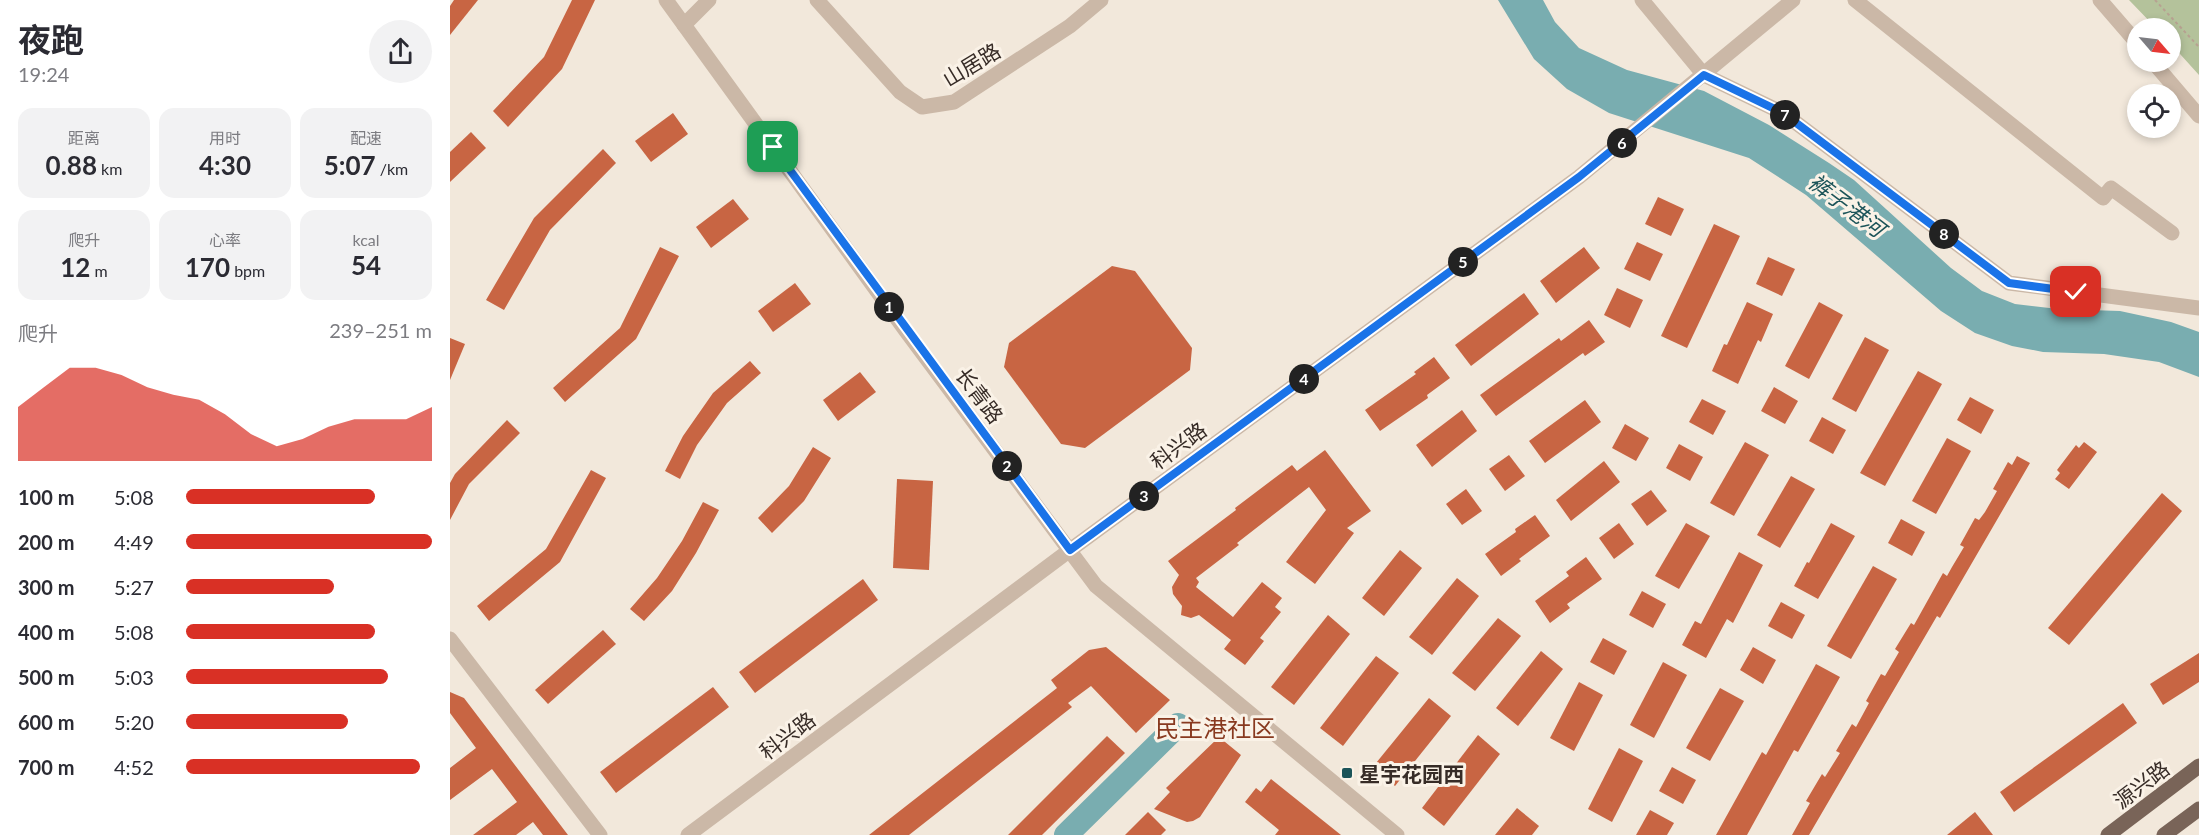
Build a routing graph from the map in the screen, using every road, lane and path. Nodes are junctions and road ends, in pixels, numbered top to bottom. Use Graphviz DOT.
graph roads {
  1 [pos="666,0"];
  2 [pos="709,0"];
  3 [pos="817,0"];
  4 [pos="1101,0"];
  5 [pos="1642,0"];
  6 [pos="1793,0"];
  7 [pos="1854,0"];
  8 [pos="2100,0"];
  9 [pos="2155,0"];
  10 [pos="684,25"];
  11 [pos="2127,31"];
  12 [pos="2199,47"];
  13 [pos="2161,72"];
  14 [pos="1699,79"];
  15 [pos="2199,116"];
  16 [pos="2172,233"];
  17 [pos="2199,308"];
  18 [pos="1070,550"];
  19 [pos="450,639"];
  20 [pos="2199,766"];
  21 [pos="2199,809"];
  22 [pos="600,835"];
  23 [pos="688,835"];
  24 [pos="1397,835"];
  25 [pos="2108,835"];
  26 [pos="2164,835"];
  1 -- 10 [label="street, 长青路"];
  2 -- 10 [label="street"];
  3 -- 4 [label="street, 山居路"];
  5 -- 14 [label="street"];
  6 -- 14 [label="street, 科兴路"];
  7 -- 16 [label="street"];
  8 -- 11 [label="street"];
  9 -- 12 [label="path"];
  10 -- 18 [label="street, 长青路"];
  13 -- 15 [label="street"];
  14 -- 17 [label="street"];
  14 -- 18 [label="street, 科兴路"];
  18 -- 23 [label="street, 科兴路"];
  18 -- 24 [label="street, 长青路"];
  19 -- 22 [label="street"];
  20 -- 25 [label="main road, 源兴路"];
  21 -- 26 [label="main road"];
}
